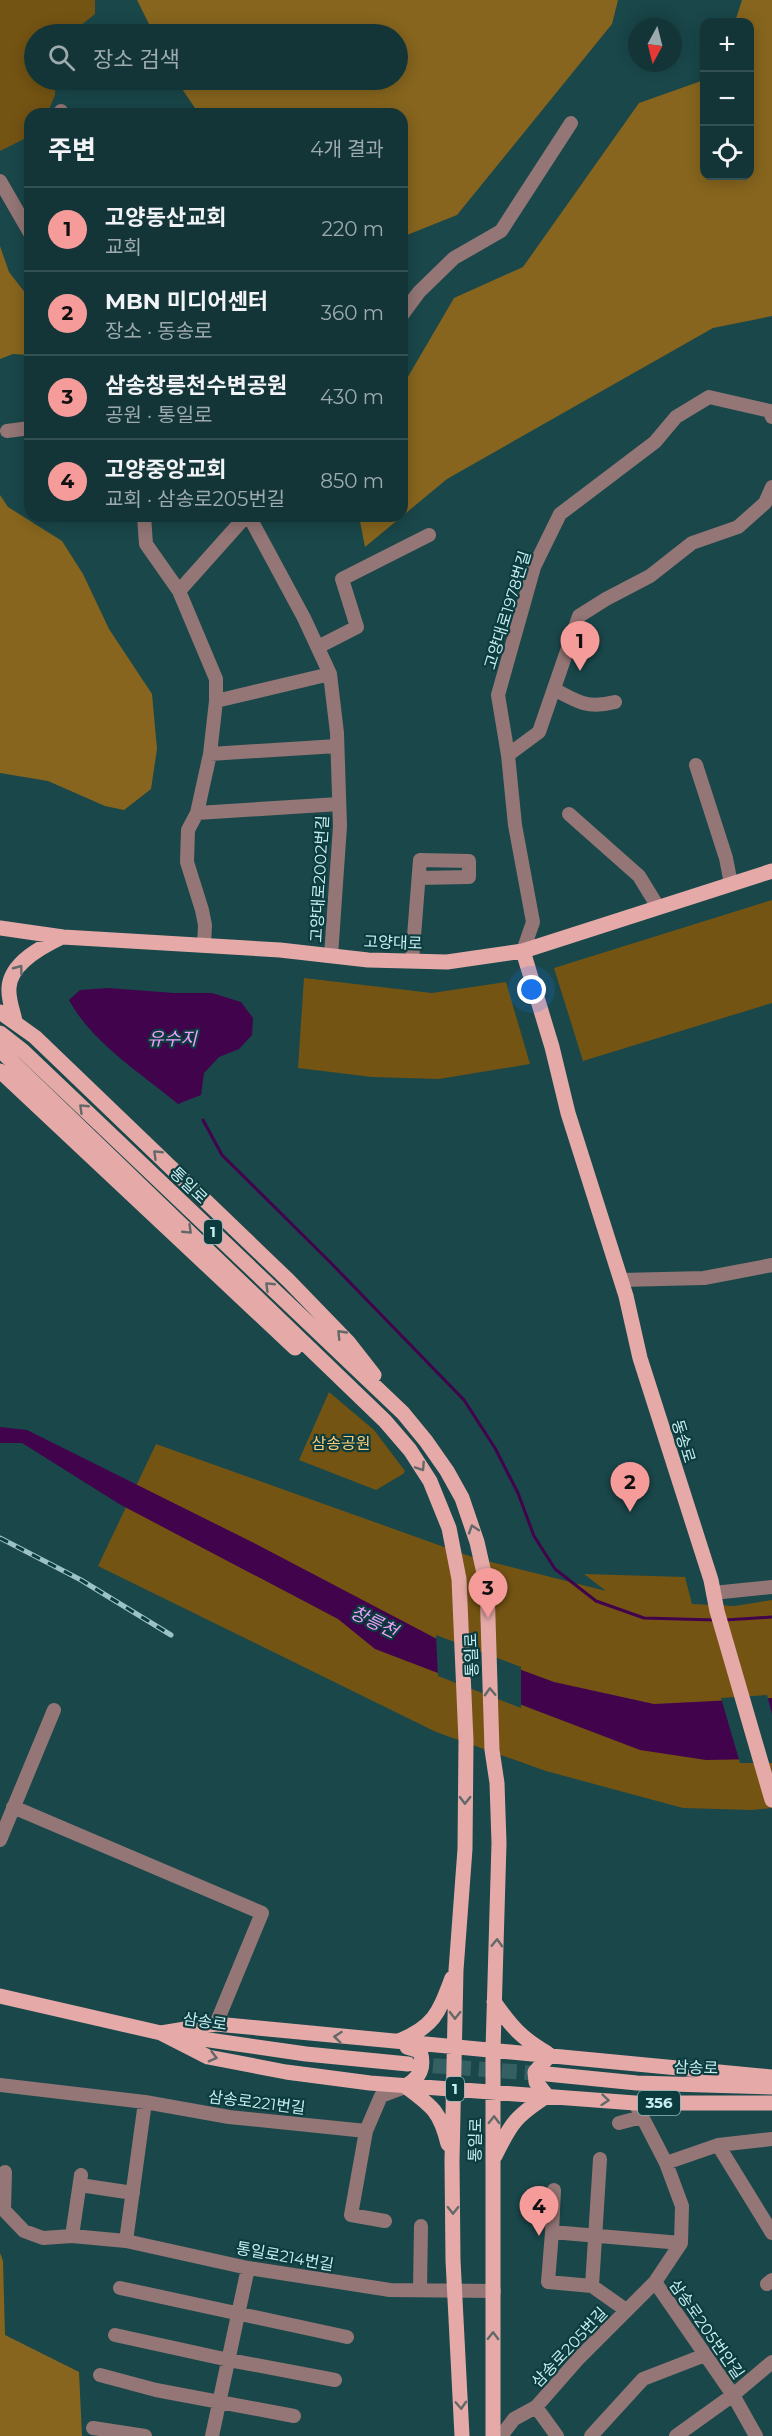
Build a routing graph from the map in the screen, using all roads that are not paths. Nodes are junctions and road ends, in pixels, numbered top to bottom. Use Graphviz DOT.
graph roads {
  1 [pos="571,123"];
  2 [pos="0,181"];
  3 [pos="24,223"];
  4 [pos="408,307"];
  5 [pos="771,412"];
  6 [pos="24,429"];
  7 [pos="7,431"];
  8 [pos="772,487"];
  9 [pos="144,522"];
  10 [pos="242,522"];
  11 [pos="250,522"];
  12 [pos="429,535"];
  13 [pos="179,591"];
  14 [pos="318,647"];
  15 [pos="330,674"];
  16 [pos="554,689"];
  17 [pos="216,701"];
  18 [pos="615,702"];
  19 [pos="337,746"];
  20 [pos="210,754"];
  21 [pos="508,755"];
  22 [pos="696,765"];
  23 [pos="339,804"];
  24 [pos="197,813"];
  25 [pos="569,814"];
  26 [pos="772,871"];
  27 [pos="419,878"];
  28 [pos="731,884"];
  29 [pos="658,907"];
  30 [pos="0,928"];
  31 [pos="63,936"];
  32 [pos="204,945"];
  33 [pos="523,951"];
  34 [pos="331,956"];
  35 [pos="412,961"];
  36 [pos="0,1012"];
  37 [pos="15,1021"];
  38 [pos="0,1033"];
  39 [pos="11,1053"];
  40 [pos="0,1071"];
  41 [pos="772,1265"];
  42 [pos="621,1280"];
  43 [pos="403,1413"];
  44 [pos="385,1421"];
  45 [pos="772,1587"];
  46 [pos="713,1593"];
  47 [pos="54,1710"];
  48 [pos="772,1800"];
  49 [pos="13,1807"];
  50 [pos="0,1840"];
  51 [pos="456,1970"];
  52 [pos="0,1996"];
  53 [pos="494,2002"];
  54 [pos="216,2024"];
  55 [pos="160,2033"];
  56 [pos="396,2043"];
  57 [pos="455,2047"];
  58 [pos="493,2050"];
  59 [pos="550,2055"];
  60 [pos="408,2064"];
  61 [pos="547,2074"];
  62 [pos="771,2079"];
  63 [pos="370,2082"];
  64 [pos="0,2085"];
  65 [pos="405,2086"];
  66 [pos="454,2090"];
  67 [pos="493,2092"];
  68 [pos="381,2096"];
  69 [pos="546,2096"];
  70 [pos="145,2102"];
  71 [pos="772,2103"];
  72 [pos="639,2110"];
  73 [pos="619,2123"];
  74 [pos="366,2131"];
  75 [pos="772,2139"];
  76 [pos="718,2145"];
  77 [pos="600,2159"];
  78 [pos="453,2161"];
  79 [pos="493,2161"];
  80 [pos="666,2163"];
  81 [pos="5,2172"];
  82 [pos="554,2190"];
  83 [pos="133,2193"];
  84 [pos="385,2221"];
  85 [pos="421,2226"];
  86 [pos="552,2232"];
  87 [pos="772,2233"];
  88 [pos="595,2235"];
  89 [pos="72,2236"];
  90 [pos="126,2241"];
  91 [pos="681,2243"];
  92 [pos="248,2268"];
  93 [pos="655,2283"];
  94 [pos="592,2286"];
  95 [pos="120,2288"];
  96 [pos="420,2290"];
  97 [pos="454,2290"];
  98 [pos="494,2291"];
  99 [pos="626,2310"];
  100 [pos="238,2313"];
  101 [pos="115,2335"];
  102 [pos="347,2337"];
  103 [pos="705,2355"];
  104 [pos="229,2360"];
  105 [pos="772,2362"];
  106 [pos="100,2375"];
  107 [pos="335,2380"];
  108 [pos="733,2395"];
  109 [pos="219,2402"];
  110 [pos="536,2407"];
  111 [pos="294,2416"];
  112 [pos="93,2428"];
  113 [pos="145,2436"];
  114 [pos="212,2436"];
  115 [pos="462,2436"];
  116 [pos="493,2436"];
  117 [pos="501,2436"];
  118 [pos="557,2436"];
  119 [pos="591,2436"];
  120 [pos="676,2436"];
  121 [pos="756,2436"];
  1 -- 4 [label="street"];
  2 -- 3 [label="street"];
  5 -- 21 [label="street, 고양대로1978번길"];
  6 -- 7 [label="street"];
  8 -- 16 [label="street"];
  9 -- 13 [label="street"];
  10 -- 13 [label="street, 고양대로2002번길"];
  11 -- 14 [label="street, 고양대로2002번길"];
  12 -- 14 [label="street"];
  13 -- 17 [label="street"];
  14 -- 15 [label="street, 고양대로2002번길"];
  15 -- 17 [label="street"];
  15 -- 19 [label="street, 고양대로2002번길"];
  16 -- 18 [label="street"];
  16 -- 21 [label="street"];
  17 -- 20 [label="street"];
  19 -- 20 [label="street"];
  19 -- 23 [label="street, 고양대로2002번길"];
  20 -- 24 [label="street"];
  21 -- 33 [label="street, 고양대로1978번길"];
  22 -- 28 [label="street"];
  23 -- 24 [label="street, 고양대로2002번길"];
  23 -- 34 [label="street, 고양대로2002번길"];
  24 -- 32 [label="street"];
  25 -- 29 [label="street"];
  26 -- 28 [label="main road, 고양대로"];
  27 -- 35 [label="street"];
  28 -- 29 [label="main road, 고양대로"];
  29 -- 33 [label="main road, 고양대로"];
  30 -- 31 [label="main road, 고양대로"];
  31 -- 32 [label="main road, 고양대로"];
  37 -- 31 [label="main road, one-way"];
  32 -- 34 [label="main road, 고양대로"];
  33 -- 35 [label="main road, 고양대로"];
  33 -- 42 [label="main road, 동송로"];
  34 -- 35 [label="main road, 고양대로"];
  36 -- 37 [label="main road"];
  43 -- 37 [label="main road, one-way"];
  38 -- 39 [label="main road, 통일로 / 1"];
  43 -- 39 [label="main road, 통일로 / 1, one-way"];
  39 -- 44 [label="main road, 통일로 / 1, one-way"];
  40 -- 44 [label="main road"];
  41 -- 42 [label="street"];
  42 -- 46 [label="main road, 동송로"];
  53 -- 43 [label="main road, 통일로 / 1, one-way"];
  44 -- 51 [label="main road, 통일로 / 1, one-way"];
  45 -- 46 [label="street"];
  46 -- 48 [label="main road, 동송로"];
  47 -- 49 [label="street"];
  49 -- 50 [label="street"];
  49 -- 54 [label="street"];
  51 -- 56 [label="main road"];
  51 -- 57 [label="main road, 통일로 / 1, one-way"];
  52 -- 55 [label="main road, 삼송로"];
  53 -- 58 [label="main road, 통일로 / 1"];
  53 -- 59 [label="main road"];
  54 -- 55 [label="main road"];
  56 -- 54 [label="main road, one-way"];
  55 -- 60 [label="main road, 삼송로"];
  55 -- 63 [label="main road, one-way"];
  56 -- 57 [label="main road, 356"];
  56 -- 65 [label="main road"];
  57 -- 58 [label="main road, 356"];
  57 -- 66 [label="main road, 통일로 / 1"];
  58 -- 59 [label="main road, 356"];
  58 -- 67 [label="main road, 통일로 / 1"];
  59 -- 62 [label="main road, 356"];
  59 -- 69 [label="main road"];
  61 -- 62 [label="main road, 삼송로"];
  63 -- 65 [label="main road"];
  63 -- 68 [label="street"];
  64 -- 70 [label="street, 삼송로221번길"];
  65 -- 66 [label="main road, 356"];
  65 -- 68 [label="street"];
  65 -- 78 [label="main road"];
  66 -- 67 [label="main road, 356"];
  66 -- 78 [label="main road, 통일로 / 1"];
  67 -- 69 [label="main road, 356"];
  79 -- 67 [label="main road, 통일로 / 1, one-way"];
  68 -- 74 [label="street"];
  69 -- 72 [label="main road, 356, one-way"];
  69 -- 79 [label="main road"];
  70 -- 74 [label="street, 삼송로221번길"];
  70 -- 83 [label="street"];
  71 -- 72 [label="main road, 356"];
  72 -- 73 [label="street"];
  72 -- 80 [label="street"];
  74 -- 84 [label="street"];
  75 -- 76 [label="street"];
  76 -- 80 [label="street"];
  76 -- 87 [label="street"];
  77 -- 88 [label="street, 삼송로205번길"];
  78 -- 97 [label="main road, 통일로 / 1, one-way"];
  79 -- 98 [label="main road, 통일로 / 1"];
  80 -- 91 [label="street"];
  81 -- 89 [label="street, 통일로214번길"];
  82 -- 86 [label="street, 삼송로205번길"];
  83 -- 89 [label="street"];
  83 -- 90 [label="street"];
  85 -- 96 [label="street"];
  86 -- 88 [label="street"];
  86 -- 94 [label="street, 삼송로205번길"];
  88 -- 91 [label="street"];
  88 -- 94 [label="street, 삼송로205번길"];
  89 -- 90 [label="street, 통일로214번길"];
  90 -- 92 [label="street, 통일로214번길"];
  91 -- 93 [label="street, 삼송로205번길"];
  92 -- 96 [label="street, 통일로214번길"];
  92 -- 100 [label="street"];
  93 -- 99 [label="street, 삼송로205번길"];
  93 -- 103 [label="street, 삼송로205번안길"];
  94 -- 99 [label="street, 삼송로205번길"];
  95 -- 100 [label="street"];
  96 -- 97 [label="street, 통일로214번길"];
  97 -- 98 [label="street, 통일로214번길"];
  97 -- 115 [label="main road, 통일로 / 1, one-way"];
  116 -- 98 [label="main road, 통일로 / 1, one-way"];
  99 -- 110 [label="street, 삼송로205번길"];
  100 -- 102 [label="street"];
  100 -- 104 [label="street"];
  101 -- 104 [label="street"];
  103 -- 108 [label="street, 삼송로205번안길"];
  103 -- 119 [label="street"];
  104 -- 107 [label="street"];
  104 -- 109 [label="street"];
  105 -- 108 [label="street"];
  106 -- 109 [label="street"];
  108 -- 120 [label="street, 삼송로205번안길"];
  108 -- 121 [label="street, 삼송로205번안길"];
  109 -- 111 [label="street"];
  109 -- 114 [label="street"];
  110 -- 117 [label="street, 삼송로205번길"];
  110 -- 118 [label="street, 삼송로205번길"];
  112 -- 113 [label="street"];
}
